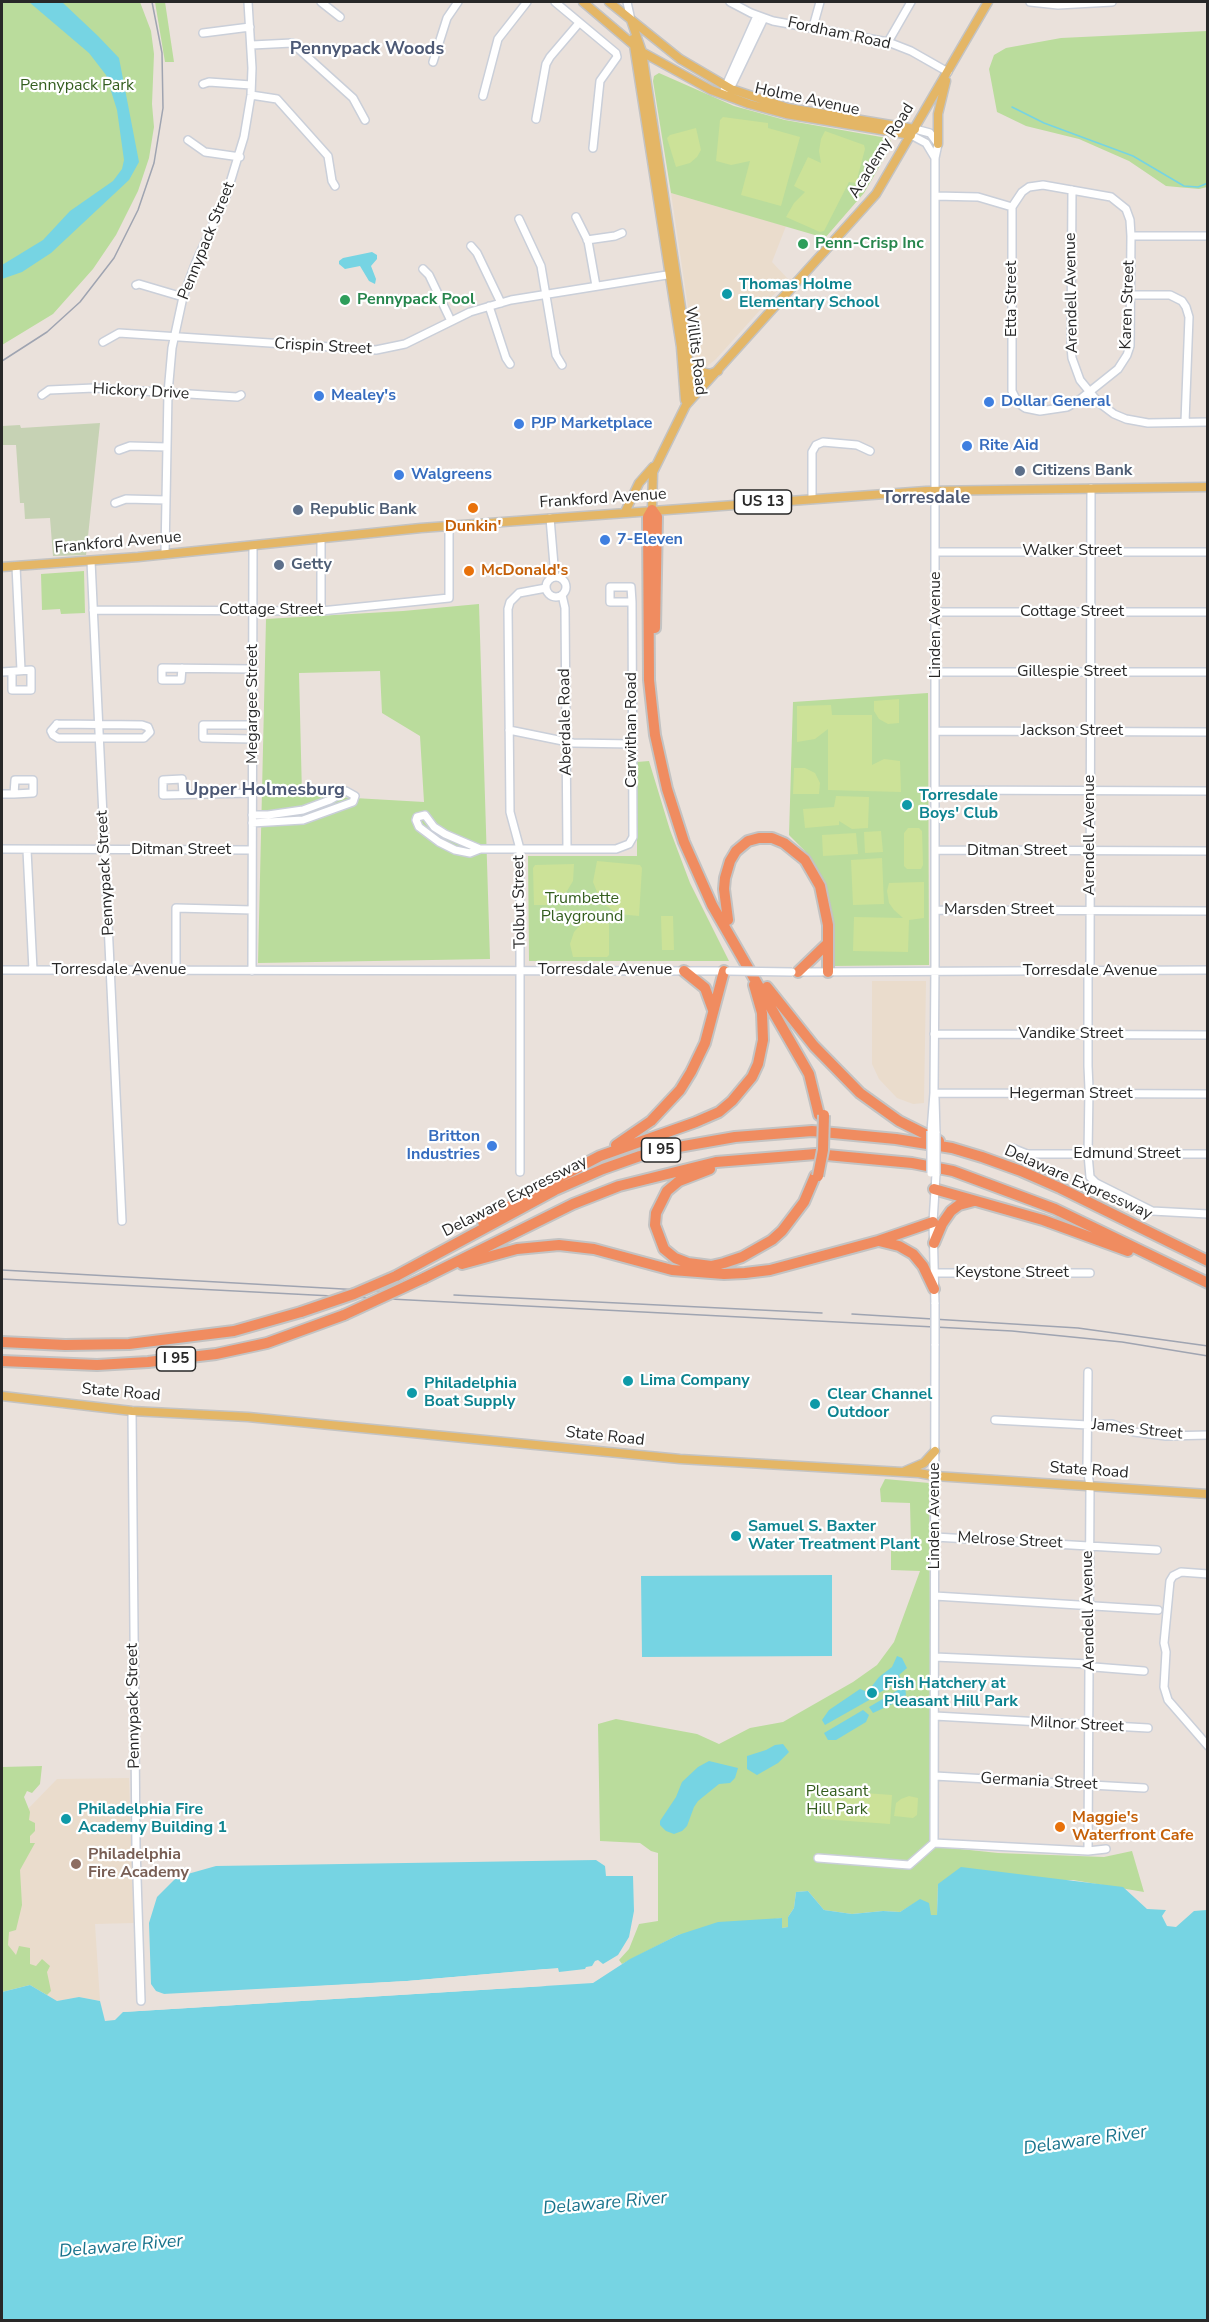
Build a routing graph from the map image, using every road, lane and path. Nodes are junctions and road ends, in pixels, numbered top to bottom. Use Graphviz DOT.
graph roads {
  1 [pos="248,2"];
  2 [pos="321,2"];
  3 [pos="458,2"];
  4 [pos="527,2"];
  5 [pos="583,2"];
  6 [pos="609,2"];
  7 [pos="627,2"];
  8 [pos="729,2"];
  9 [pos="820,2"];
  10 [pos="911,2"];
  11 [pos="988,2"];
  12 [pos="1030,2"];
  13 [pos="1112,2"];
  14 [pos="559,3"];
  15 [pos="1079,3"];
  16 [pos="340,17"];
  17 [pos="761,17"];
  18 [pos="631,20"];
  19 [pos="579,22"];
  20 [pos="250,27"];
  21 [pos="813,27"];
  22 [pos="203,33"];
  23 [pos="888,42"];
  24 [pos="252,45"];
  25 [pos="634,45"];
  26 [pos="642,52"];
  27 [pos="433,62"];
  28 [pos="948,72"];
  29 [pos="203,84"];
  30 [pos="252,85"];
  31 [pos="728,87"];
  32 [pos="251,95"];
  33 [pos="724,95"];
  34 [pos="483,96"];
  35 [pos="536,119"];
  36 [pos="365,120"];
  37 [pos="913,132"];
  38 [pos="188,140"];
  39 [pos="938,144"];
  40 [pos="593,148"];
  41 [pos="240,157"];
  42 [pos="935,158"];
  43 [pos="335,186"];
  44 [pos="1072,190"];
  45 [pos="935,196"];
  46 [pos="1012,207"];
  47 [pos="576,217"];
  48 [pos="519,219"];
  49 [pos="622,233"];
  50 [pos="1131,236"];
  51 [pos="1208,236"];
  52 [pos="587,240"];
  53 [pos="471,246"];
  54 [pos="423,269"];
  55 [pos="673,274"];
  56 [pos="136,285"];
  57 [pos="596,286"];
  58 [pos="546,294"];
  59 [pos="1130,295"];
  60 [pos="183,297"];
  61 [pos="501,303"];
  62 [pos="489,306"];
  63 [pos="451,321"];
  64 [pos="174,338"];
  65 [pos="103,342"];
  66 [pos="688,360"];
  67 [pos="510,364"];
  68 [pos="562,365"];
  69 [pos="718,371"];
  70 [pos="1012,391"];
  71 [pos="1089,392"];
  72 [pos="168,393"];
  73 [pos="42,395"];
  74 [pos="241,395"];
  75 [pos="686,405"];
  76 [pos="1185,422"];
  77 [pos="1208,422"];
  78 [pos="167,447"];
  79 [pos="119,450"];
  80 [pos="870,451"];
  81 [pos="656,464"];
  82 [pos="1208,487"];
  83 [pos="1091,488"];
  84 [pos="935,490"];
  85 [pos="812,499"];
  86 [pos="166,500"];
  87 [pos="115,503"];
  88 [pos="652,510"];
  89 [pos="625,512"];
  90 [pos="550,518"];
  91 [pos="449,526"];
  92 [pos="321,538"];
  93 [pos="253,546"];
  94 [pos="1091,551"];
  95 [pos="936,552"];
  96 [pos="1208,552"];
  97 [pos="165,554"];
  98 [pos="91,561"];
  99 [pos="16,566"];
  100 [pos="2,567"];
  101 [pos="555,577"];
  102 [pos="546,588"];
  103 [pos="562,595"];
  104 [pos="632,602"];
  105 [pos="93,610"];
  106 [pos="253,610"];
  107 [pos="321,611"];
  108 [pos="936,612"];
  109 [pos="1091,612"];
  110 [pos="1208,612"];
  111 [pos="182,668"];
  112 [pos="253,669"];
  113 [pos="21,670"];
  114 [pos="2,672"];
  115 [pos="12,672"];
  116 [pos="936,672"];
  117 [pos="1090,672"];
  118 [pos="1208,672"];
  119 [pos="99,724"];
  120 [pos="252,725"];
  121 [pos="509,730"];
  122 [pos="936,731"];
  123 [pos="1090,732"];
  124 [pos="1208,732"];
  125 [pos="99,738"];
  126 [pos="252,739"];
  127 [pos="566,742"];
  128 [pos="632,744"];
  129 [pos="936,790"];
  130 [pos="1090,791"];
  131 [pos="1208,791"];
  132 [pos="252,793"];
  133 [pos="2,794"];
  134 [pos="14,794"];
  135 [pos="183,794"];
  136 [pos="252,814"];
  137 [pos="252,823"];
  138 [pos="2,849"];
  139 [pos="105,849"];
  140 [pos="480,849"];
  141 [pos="520,849"];
  142 [pos="567,849"];
  143 [pos="27,850"];
  144 [pos="252,850"];
  145 [pos="935,850"];
  146 [pos="1090,851"];
  147 [pos="1208,851"];
  148 [pos="252,910"];
  149 [pos="935,910"];
  150 [pos="1090,910"];
  151 [pos="1208,911"];
  152 [pos="728,920"];
  153 [pos="827,944"];
  154 [pos="737,950"];
  155 [pos="2,970"];
  156 [pos="33,970"];
  157 [pos="111,970"];
  158 [pos="176,970"];
  159 [pos="520,970"];
  160 [pos="684,970"];
  161 [pos="1208,970"];
  162 [pos="252,971"];
  163 [pos="726,971"];
  164 [pos="935,971"];
  165 [pos="1089,971"];
  166 [pos="795,972"];
  167 [pos="828,972"];
  168 [pos="765,985"];
  169 [pos="713,1010"];
  170 [pos="934,1034"];
  171 [pos="1088,1034"];
  172 [pos="1208,1035"];
  173 [pos="933,1093"];
  174 [pos="1088,1094"];
  175 [pos="1208,1094"];
  176 [pos="821,1115"];
  177 [pos="952,1148"];
  178 [pos="1012,1148"];
  179 [pos="1088,1154"];
  180 [pos="1208,1154"];
  181 [pos="600,1156"];
  182 [pos="743,1158"];
  183 [pos="520,1172"];
  184 [pos="817,1176"];
  185 [pos="934,1189"];
  186 [pos="975,1201"];
  187 [pos="1208,1214"];
  188 [pos="122,1221"];
  189 [pos="933,1222"];
  190 [pos="878,1241"];
  191 [pos="934,1243"];
  192 [pos="1208,1261"];
  193 [pos="694,1273"];
  194 [pos="935,1273"];
  195 [pos="1090,1273"];
  196 [pos="400,1274"];
  197 [pos="1188,1274"];
  198 [pos="427,1276"];
  199 [pos="1208,1284"];
  200 [pos="934,1289"];
  201 [pos="2,1342"];
  202 [pos="2,1361"];
  203 [pos="1088,1372"];
  204 [pos="2,1396"];
  205 [pos="132,1411"];
  206 [pos="995,1420"];
  207 [pos="1088,1425"];
  208 [pos="1208,1435"];
  209 [pos="935,1451"];
  210 [pos="902,1472"];
  211 [pos="935,1476"];
  212 [pos="1090,1486"];
  213 [pos="1208,1494"];
  214 [pos="935,1537"];
  215 [pos="1088,1546"];
  216 [pos="1158,1550"];
  217 [pos="1208,1574"];
  218 [pos="935,1596"];
  219 [pos="1088,1606"];
  220 [pos="1158,1610"];
  221 [pos="934,1657"];
  222 [pos="1089,1664"];
  223 [pos="1144,1671"];
  224 [pos="935,1716"];
  225 [pos="1090,1725"];
  226 [pos="1148,1728"];
  227 [pos="1208,1746"];
  228 [pos="935,1776"];
  229 [pos="1089,1785"];
  230 [pos="1144,1788"];
  231 [pos="934,1843"];
  232 [pos="1106,1849"];
  233 [pos="1088,1851"];
  234 [pos="818,1858"];
  235 [pos="141,2001"];
  1 -- 20 [label="street, Pennypack Street"];
  2 -- 16 [label="street"];
  3 -- 27 [label="street"];
  4 -- 34 [label="street"];
  5 -- 25 [label="main road, Holme Avenue"];
  6 -- 18 [label="main road, Holme Avenue"];
  7 -- 18 [label="street, Willits Road"];
  8 -- 17 [label="street, Fordham Road"];
  9 -- 21 [label="street"];
  10 -- 23 [label="street"];
  11 -- 28 [label="main road, Academy Road"];
  12 -- 15 [label="street"];
  13 -- 15 [label="street"];
  14 -- 19 [label="street"];
  17 -- 21 [label="street, Fordham Road"];
  17 -- 31 [label="street"];
  18 -- 25 [label="main road, Willits Road"];
  18 -- 26 [label="main road, Willits Road"];
  18 -- 31 [label="main road, Holme Avenue"];
  19 -- 35 [label="street"];
  19 -- 40 [label="street"];
  20 -- 22 [label="street"];
  20 -- 24 [label="street, Pennypack Street"];
  21 -- 23 [label="street, Fordham Road"];
  23 -- 28 [label="street, Fordham Road"];
  24 -- 30 [label="street, Pennypack Street"];
  24 -- 36 [label="street"];
  25 -- 26 [label="main road, Holme Avenue"];
  25 -- 55 [label="main road, Willits Road"];
  26 -- 33 [label="main road, Holme Avenue"];
  26 -- 55 [label="main road, Willits Road"];
  28 -- 37 [label="main road, Academy Road"];
  28 -- 39 [label="main road"];
  29 -- 30 [label="street"];
  30 -- 32 [label="street, Pennypack Street"];
  31 -- 33 [label="street"];
  31 -- 37 [label="main road, Holme Avenue"];
  32 -- 41 [label="street, Pennypack Street"];
  32 -- 43 [label="street"];
  33 -- 37 [label="main road, Holme Avenue"];
  37 -- 39 [label="street"];
  37 -- 42 [label="street"];
  37 -- 69 [label="main road, Academy Road"];
  38 -- 41 [label="street"];
  39 -- 42 [label="street, Linden Avenue"];
  41 -- 60 [label="street, Pennypack Street"];
  42 -- 45 [label="street, Linden Avenue"];
  44 -- 46 [label="street"];
  44 -- 50 [label="street"];
  44 -- 71 [label="street, Arendell Avenue"];
  45 -- 46 [label="street"];
  45 -- 84 [label="street, Linden Avenue"];
  46 -- 70 [label="street, Etta Street"];
  47 -- 52 [label="street"];
  48 -- 58 [label="street"];
  49 -- 52 [label="street"];
  50 -- 51 [label="street"];
  50 -- 59 [label="street, Karen Street"];
  52 -- 57 [label="street"];
  53 -- 61 [label="street"];
  54 -- 63 [label="street"];
  55 -- 57 [label="street, Crispin Street"];
  55 -- 66 [label="main road, Willits Road"];
  55 -- 75 [label="main road, Willits Road"];
  56 -- 60 [label="street"];
  57 -- 58 [label="street, Crispin Street"];
  58 -- 61 [label="street, Crispin Street"];
  58 -- 68 [label="street"];
  59 -- 71 [label="street, Karen Street"];
  59 -- 76 [label="street"];
  60 -- 64 [label="street, Pennypack Street"];
  61 -- 62 [label="street, Crispin Street"];
  62 -- 63 [label="street, Crispin Street"];
  62 -- 67 [label="street"];
  63 -- 64 [label="street, Crispin Street"];
  64 -- 65 [label="street, Crispin Street"];
  64 -- 72 [label="street, Pennypack Street"];
  66 -- 69 [label="main road"];
  66 -- 75 [label="main road, Willits Road"];
  69 -- 75 [label="main road, Academy Road"];
  70 -- 71 [label="street, Karen Street"];
  71 -- 76 [label="street"];
  72 -- 73 [label="street, Hickory Drive"];
  72 -- 74 [label="street, Hickory Drive"];
  72 -- 78 [label="street, Pennypack Street"];
  75 -- 81 [label="main road, Academy Road"];
  76 -- 77 [label="street"];
  78 -- 79 [label="street"];
  78 -- 86 [label="street, Pennypack Street"];
  80 -- 85 [label="street"];
  81 -- 88 [label="main road, Academy Road"];
  81 -- 89 [label="main road"];
  82 -- 83 [label="main road, Frankford Avenue / US 13"];
  83 -- 84 [label="main road, Frankford Avenue / US 13"];
  83 -- 94 [label="street, Arendell Avenue"];
  84 -- 85 [label="main road, Frankford Avenue / US 13"];
  84 -- 95 [label="street, Linden Avenue"];
  85 -- 88 [label="main road, Frankford Avenue / US 13"];
  86 -- 87 [label="street"];
  86 -- 97 [label="street, Pennypack Street"];
  88 -- 89 [label="main road, Frankford Avenue / US 13"];
  88 -- 152 [label="highway"];
  88 -- 154 [label="highway"];
  89 -- 90 [label="main road, Frankford Avenue / US 13"];
  90 -- 91 [label="main road, Frankford Avenue / US 13"];
  90 -- 101 [label="street"];
  91 -- 92 [label="main road, Frankford Avenue / US 13"];
  91 -- 107 [label="street, Cottage Street"];
  92 -- 93 [label="main road, Frankford Avenue / US 13"];
  92 -- 107 [label="street"];
  93 -- 97 [label="main road, Frankford Avenue / US 13"];
  93 -- 106 [label="street, Megargee Street"];
  94 -- 95 [label="street, Walker Street"];
  94 -- 96 [label="street, Walker Street"];
  94 -- 109 [label="street, Arendell Avenue"];
  95 -- 108 [label="street, Linden Avenue"];
  97 -- 98 [label="main road, Frankford Avenue / US 13"];
  98 -- 99 [label="main road, Frankford Avenue / US 13"];
  98 -- 105 [label="street, Pennypack Street"];
  99 -- 100 [label="main road, Frankford Avenue / US 13"];
  99 -- 113 [label="street"];
  101 -- 102 [label="street"];
  101 -- 103 [label="street"];
  102 -- 103 [label="street"];
  102 -- 121 [label="street, Tolbut Street"];
  103 -- 127 [label="street, Aberdale Road"];
  104 -- 128 [label="street, Carwithan Road"];
  105 -- 106 [label="street, Cottage Street"];
  105 -- 119 [label="street, Pennypack Street"];
  106 -- 107 [label="street, Cottage Street"];
  106 -- 112 [label="street, Megargee Street"];
  108 -- 109 [label="street, Cottage Street"];
  108 -- 116 [label="street, Linden Avenue"];
  109 -- 110 [label="street, Cottage Street"];
  109 -- 117 [label="street, Arendell Avenue"];
  111 -- 112 [label="street"];
  112 -- 120 [label="street, Megargee Street"];
  113 -- 115 [label="street"];
  113 -- 115 [label="street"];
  114 -- 115 [label="street"];
  116 -- 117 [label="street, Gillespie Street"];
  116 -- 122 [label="street, Linden Avenue"];
  117 -- 118 [label="street, Gillespie Street"];
  117 -- 123 [label="street, Arendell Avenue"];
  119 -- 125 [label="street, Pennypack Street"];
  119 -- 125 [label="street"];
  119 -- 125 [label="street"];
  120 -- 126 [label="street, Megargee Street"];
  120 -- 126 [label="street"];
  121 -- 127 [label="street"];
  121 -- 141 [label="street, Tolbut Street"];
  122 -- 123 [label="street, Jackson Street"];
  122 -- 129 [label="street, Linden Avenue"];
  123 -- 124 [label="street, Jackson Street"];
  123 -- 130 [label="street, Arendell Avenue"];
  125 -- 139 [label="street, Pennypack Street"];
  126 -- 132 [label="street, Megargee Street"];
  127 -- 128 [label="street"];
  127 -- 142 [label="street, Aberdale Road"];
  128 -- 142 [label="street, Carwithan Road"];
  129 -- 130 [label="street"];
  129 -- 145 [label="street, Linden Avenue"];
  130 -- 131 [label="street"];
  130 -- 146 [label="street, Arendell Avenue"];
  132 -- 135 [label="street"];
  132 -- 136 [label="street, Megargee Street"];
  133 -- 134 [label="street"];
  136 -- 137 [label="street, Megargee Street"];
  136 -- 137 [label="street"];
  137 -- 144 [label="street, Megargee Street"];
  138 -- 143 [label="street, Ditman Street"];
  139 -- 143 [label="street, Ditman Street"];
  139 -- 144 [label="street, Ditman Street"];
  139 -- 157 [label="street, Pennypack Street"];
  140 -- 140 [label="street"];
  140 -- 141 [label="street"];
  141 -- 142 [label="street"];
  141 -- 159 [label="street, Tolbut Street"];
  143 -- 156 [label="street"];
  144 -- 148 [label="street, Megargee Street"];
  145 -- 146 [label="street, Ditman Street"];
  145 -- 149 [label="street, Linden Avenue"];
  146 -- 147 [label="street, Ditman Street"];
  146 -- 150 [label="street, Arendell Avenue"];
  148 -- 158 [label="street"];
  148 -- 162 [label="street, Megargee Street"];
  149 -- 150 [label="street, Marsden Street"];
  149 -- 164 [label="street, Linden Avenue"];
  150 -- 151 [label="street, Marsden Street"];
  150 -- 165 [label="street, Arendell Avenue"];
  152 -- 153 [label="highway"];
  152 -- 168 [label="highway"];
  153 -- 166 [label="highway"];
  153 -- 167 [label="highway"];
  154 -- 176 [label="highway"];
  154 -- 181 [label="highway"];
  155 -- 156 [label="street, Torresdale Avenue"];
  156 -- 157 [label="street, Torresdale Avenue"];
  157 -- 158 [label="street, Torresdale Avenue"];
  157 -- 188 [label="street, Pennypack Street"];
  158 -- 162 [label="street, Torresdale Avenue"];
  159 -- 160 [label="street, Torresdale Avenue"];
  159 -- 162 [label="street, Torresdale Avenue"];
  159 -- 183 [label="street, Tolbut Street"];
  160 -- 163 [label="street, Torresdale Avenue"];
  160 -- 169 [label="highway"];
  161 -- 165 [label="street, Torresdale Avenue"];
  163 -- 166 [label="street, Torresdale Avenue, bridge"];
  163 -- 169 [label="highway"];
  164 -- 165 [label="street, Torresdale Avenue"];
  164 -- 167 [label="street, Torresdale Avenue"];
  164 -- 170 [label="street, Linden Avenue"];
  165 -- 171 [label="street, Arendell Avenue"];
  166 -- 167 [label="street, Torresdale Avenue"];
  168 -- 176 [label="highway"];
  168 -- 177 [label="highway"];
  169 -- 181 [label="highway"];
  170 -- 171 [label="street, Vandike Street"];
  170 -- 173 [label="street, Linden Avenue"];
  171 -- 172 [label="street, Vandike Street"];
  171 -- 174 [label="street, Arendell Avenue"];
  173 -- 174 [label="street, Hegerman Street"];
  173 -- 185 [label="street, Linden Avenue, bridge"];
  174 -- 175 [label="street, Hegerman Street"];
  174 -- 179 [label="street, Arendell Avenue"];
  176 -- 184 [label="highway, bridge"];
  177 -- 192 [label="highway, Delaware Expressway / I 95"];
  177 -- 196 [label="highway, Delaware Expressway / I 95"];
  178 -- 179 [label="street, Edmund Street"];
  179 -- 180 [label="street, Edmund Street"];
  179 -- 187 [label="street, Arendell Avenue"];
  181 -- 196 [label="highway"];
  182 -- 184 [label="highway"];
  182 -- 197 [label="highway, Delaware Expressway / I 95"];
  182 -- 198 [label="highway, Delaware Expressway / I 95"];
  184 -- 193 [label="highway"];
  185 -- 186 [label="highway"];
  185 -- 189 [label="street, Linden Avenue"];
  186 -- 191 [label="highway"];
  186 -- 197 [label="highway"];
  189 -- 190 [label="highway"];
  189 -- 191 [label="street, Linden Avenue"];
  190 -- 193 [label="highway"];
  190 -- 200 [label="highway"];
  191 -- 194 [label="street, Linden Avenue"];
  193 -- 198 [label="highway"];
  194 -- 195 [label="street, Keystone Street"];
  194 -- 200 [label="street, Linden Avenue"];
  196 -- 201 [label="highway, Delaware Expressway / I 95, bridge"];
  197 -- 199 [label="highway, Delaware Expressway / I 95"];
  198 -- 202 [label="highway, Delaware Expressway / I 95, bridge"];
  200 -- 209 [label="street, Linden Avenue, bridge"];
  203 -- 207 [label="street, Arendell Avenue"];
  204 -- 205 [label="main road, State Road"];
  205 -- 210 [label="main road, State Road"];
  205 -- 235 [label="street, Pennypack Street"];
  206 -- 207 [label="street, James Street"];
  207 -- 208 [label="street, James Street"];
  207 -- 212 [label="street, Arendell Avenue"];
  209 -- 210 [label="main road"];
  209 -- 211 [label="street, Linden Avenue"];
  210 -- 211 [label="main road, State Road"];
  211 -- 212 [label="main road, State Road"];
  211 -- 214 [label="street, Linden Avenue"];
  212 -- 213 [label="main road, State Road"];
  212 -- 215 [label="street, Arendell Avenue"];
  214 -- 215 [label="street, Melrose Street"];
  214 -- 218 [label="street, Linden Avenue"];
  215 -- 216 [label="street, Melrose Street"];
  215 -- 219 [label="street, Arendell Avenue"];
  217 -- 227 [label="street"];
  218 -- 219 [label="street"];
  218 -- 221 [label="street, Linden Avenue"];
  219 -- 220 [label="street"];
  219 -- 222 [label="street, Arendell Avenue"];
  221 -- 222 [label="street"];
  221 -- 224 [label="street, Linden Avenue"];
  222 -- 223 [label="street"];
  222 -- 225 [label="street, Arendell Avenue"];
  224 -- 225 [label="street, Milnor Street"];
  224 -- 228 [label="street, Linden Avenue"];
  225 -- 226 [label="street, Milnor Street"];
  225 -- 229 [label="street, Arendell Avenue"];
  228 -- 229 [label="street, Germania Street"];
  228 -- 231 [label="street, Linden Avenue"];
  229 -- 230 [label="street, Germania Street"];
  229 -- 233 [label="street, Arendell Avenue"];
  231 -- 233 [label="street"];
  231 -- 234 [label="street"];
  232 -- 233 [label="street"];
}
